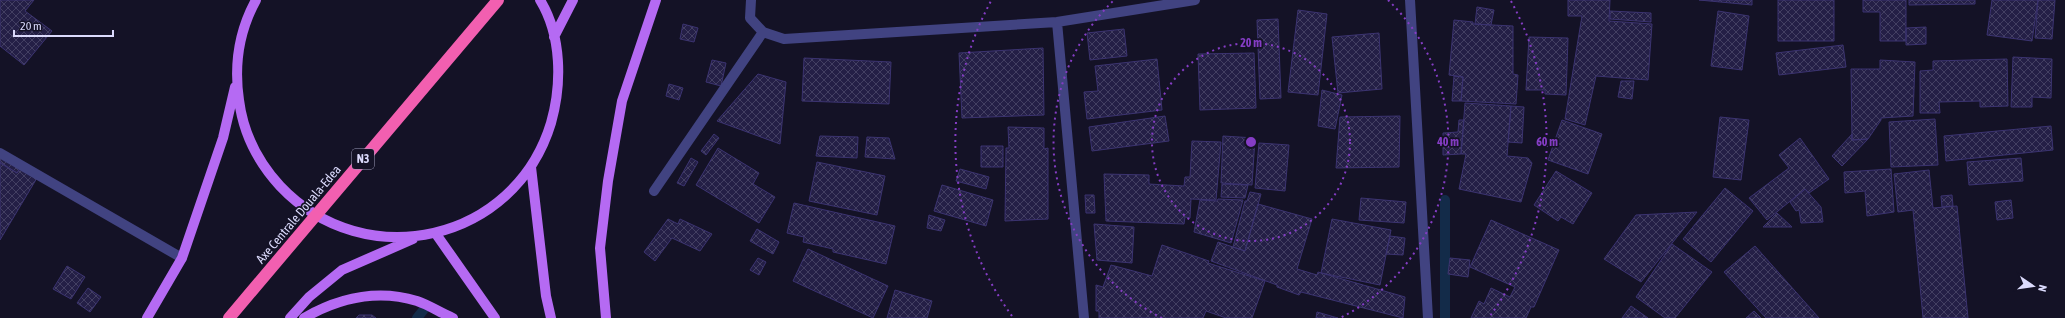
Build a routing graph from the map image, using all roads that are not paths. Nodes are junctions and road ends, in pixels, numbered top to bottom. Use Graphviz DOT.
graph roads {
  1 [pos="256,0"];
  2 [pos="498,0"];
  3 [pos="540,0"];
  4 [pos="573,0"];
  5 [pos="656,0"];
  6 [pos="751,0"];
  7 [pos="1195,0"];
  8 [pos="1410,0"];
  9 [pos="1057,22"];
  10 [pos="763,32"];
  11 [pos="554,37"];
  12 [pos="236,81"];
  13 [pos="0,153"];
  14 [pos="531,167"];
  15 [pos="654,191"];
  16 [pos="436,234"];
  17 [pos="419,236"];
  18 [pos="182,258"];
  19 [pos="147,318"];
  20 [pos="229,318"];
  21 [pos="290,318"];
  22 [pos="304,318"];
  23 [pos="453,318"];
  24 [pos="496,318"];
  25 [pos="551,318"];
  26 [pos="606,318"];
  27 [pos="1084,318"];
  28 [pos="1428,318"];
  1 -- 12 [label="main road"];
  2 -- 20 [label="highway, Axe Centrale Douala-Edea / N3, bridge"];
  3 -- 11 [label="main road"];
  4 -- 11 [label="main road"];
  5 -- 26 [label="main road"];
  6 -- 10 [label="street"];
  7 -- 9 [label="street"];
  8 -- 28 [label="street"];
  9 -- 10 [label="street"];
  9 -- 27 [label="street"];
  10 -- 15 [label="street"];
  11 -- 14 [label="main road"];
  12 -- 17 [label="main road"];
  12 -- 18 [label="main road"];
  13 -- 18 [label="street"];
  14 -- 16 [label="main road"];
  14 -- 25 [label="main road"];
  16 -- 17 [label="main road"];
  16 -- 24 [label="main road"];
  17 -- 21 [label="main road"];
  18 -- 19 [label="main road"];
  22 -- 23 [label="main road"];
}
